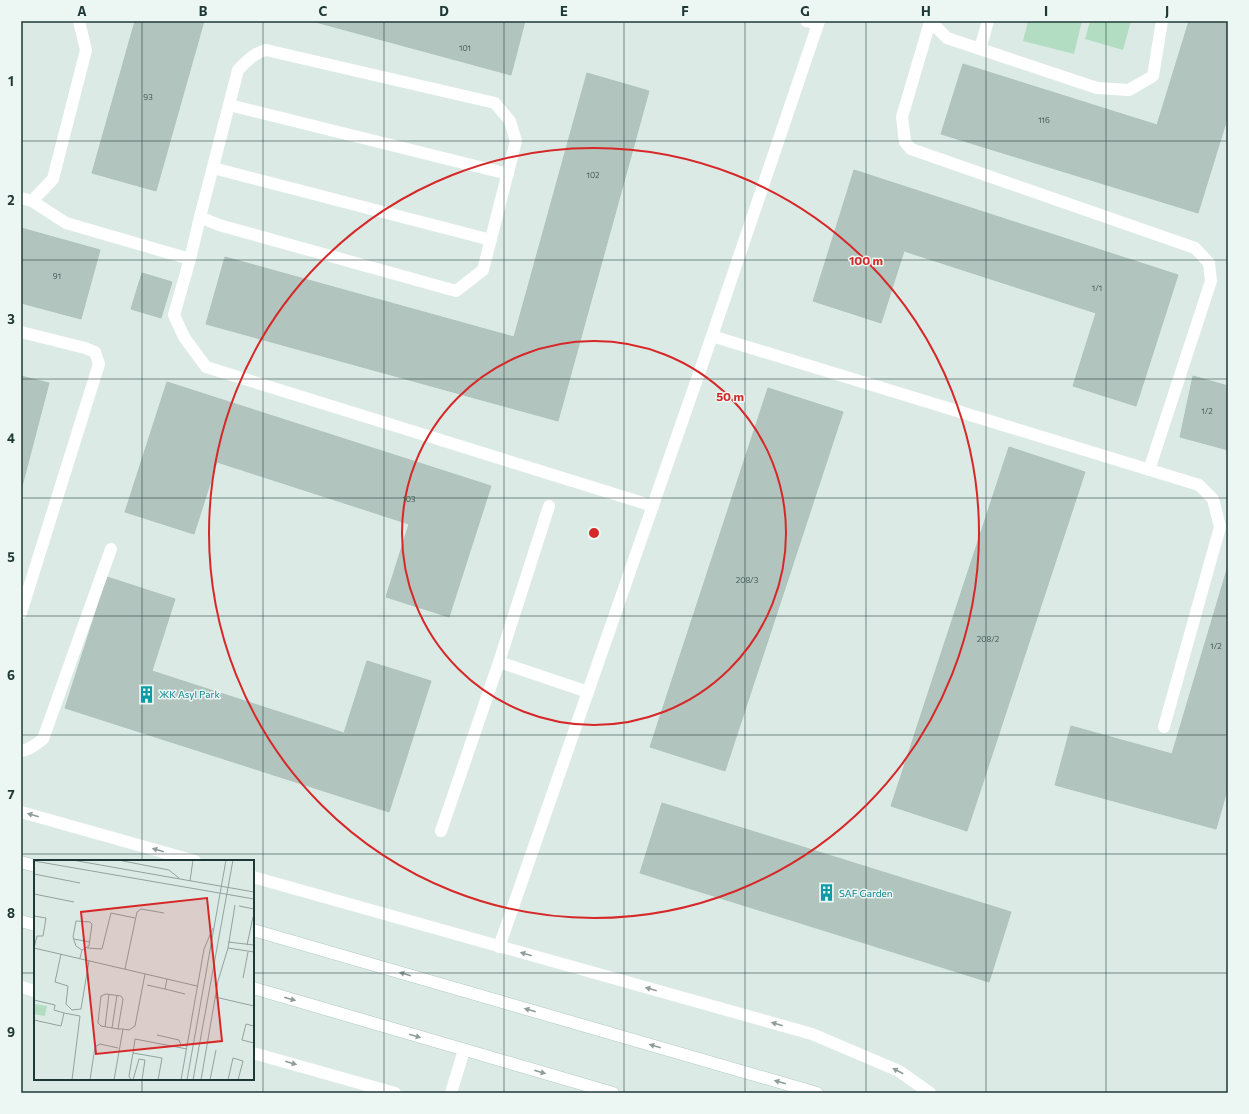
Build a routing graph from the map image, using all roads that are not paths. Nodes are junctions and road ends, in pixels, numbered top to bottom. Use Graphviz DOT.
graph roads {
  1 [pos="78,21"];
  2 [pos="930,21"];
  3 [pos="988,21"];
  4 [pos="1162,21"];
  5 [pos="814,22"];
  6 [pos="980,49"];
  7 [pos="229,104"];
  8 [pos="213,168"];
  9 [pos="508,174"];
  10 [pos="26,199"];
  11 [pos="200,218"];
  12 [pos="491,240"];
  13 [pos="190,259"];
  14 [pos="21,332"];
  15 [pos="712,336"];
  16 [pos="1149,470"];
  17 [pos="549,506"];
  18 [pos="653,506"];
  19 [pos="111,549"];
  20 [pos="21,613"];
  21 [pos="499,662"];
  22 [pos="588,692"];
  23 [pos="1164,727"];
  24 [pos="21,751"];
  25 [pos="21,812"];
  26 [pos="441,831"];
  27 [pos="192,860"];
  28 [pos="21,862"];
  29 [pos="34,866"];
  30 [pos="254,877"];
  31 [pos="21,921"];
  32 [pos="34,925"];
  33 [pos="254,930"];
  34 [pos="499,947"];
  35 [pos="21,987"];
  36 [pos="254,988"];
  37 [pos="34,991"];
  38 [pos="464,1050"];
  39 [pos="254,1053"];
  40 [pos="388,1092"];
  41 [pos="451,1093"];
  42 [pos="613,1093"];
  43 [pos="817,1093"];
  44 [pos="930,1093"];
  1 -- 10 [label="street"];
  2 -- 6 [label="street"];
  2 -- 16 [label="street"];
  3 -- 6 [label="street"];
  4 -- 6 [label="street"];
  5 -- 15 [label="street"];
  7 -- 8 [label="street"];
  7 -- 9 [label="street"];
  7 -- 9 [label="street"];
  8 -- 11 [label="street"];
  8 -- 12 [label="street"];
  9 -- 12 [label="street"];
  10 -- 13 [label="street"];
  11 -- 12 [label="street"];
  11 -- 13 [label="street"];
  13 -- 18 [label="street"];
  14 -- 20 [label="street"];
  15 -- 16 [label="street"];
  15 -- 18 [label="street"];
  16 -- 23 [label="street"];
  17 -- 21 [label="street"];
  18 -- 22 [label="street"];
  19 -- 24 [label="street"];
  21 -- 22 [label="street"];
  21 -- 26 [label="street"];
  22 -- 34 [label="street"];
  27 -- 25 [label="street, one-way"];
  28 -- 29 [label="street"];
  30 -- 34 [label="street"];
  31 -- 32 [label="street"];
  43 -- 33 [label="street, one-way"];
  44 -- 34 [label="street, one-way"];
  35 -- 37 [label="street"];
  36 -- 38 [label="street, one-way"];
  38 -- 41 [label="street"];
  38 -- 42 [label="street, one-way"];
  39 -- 40 [label="street, one-way"];
}
